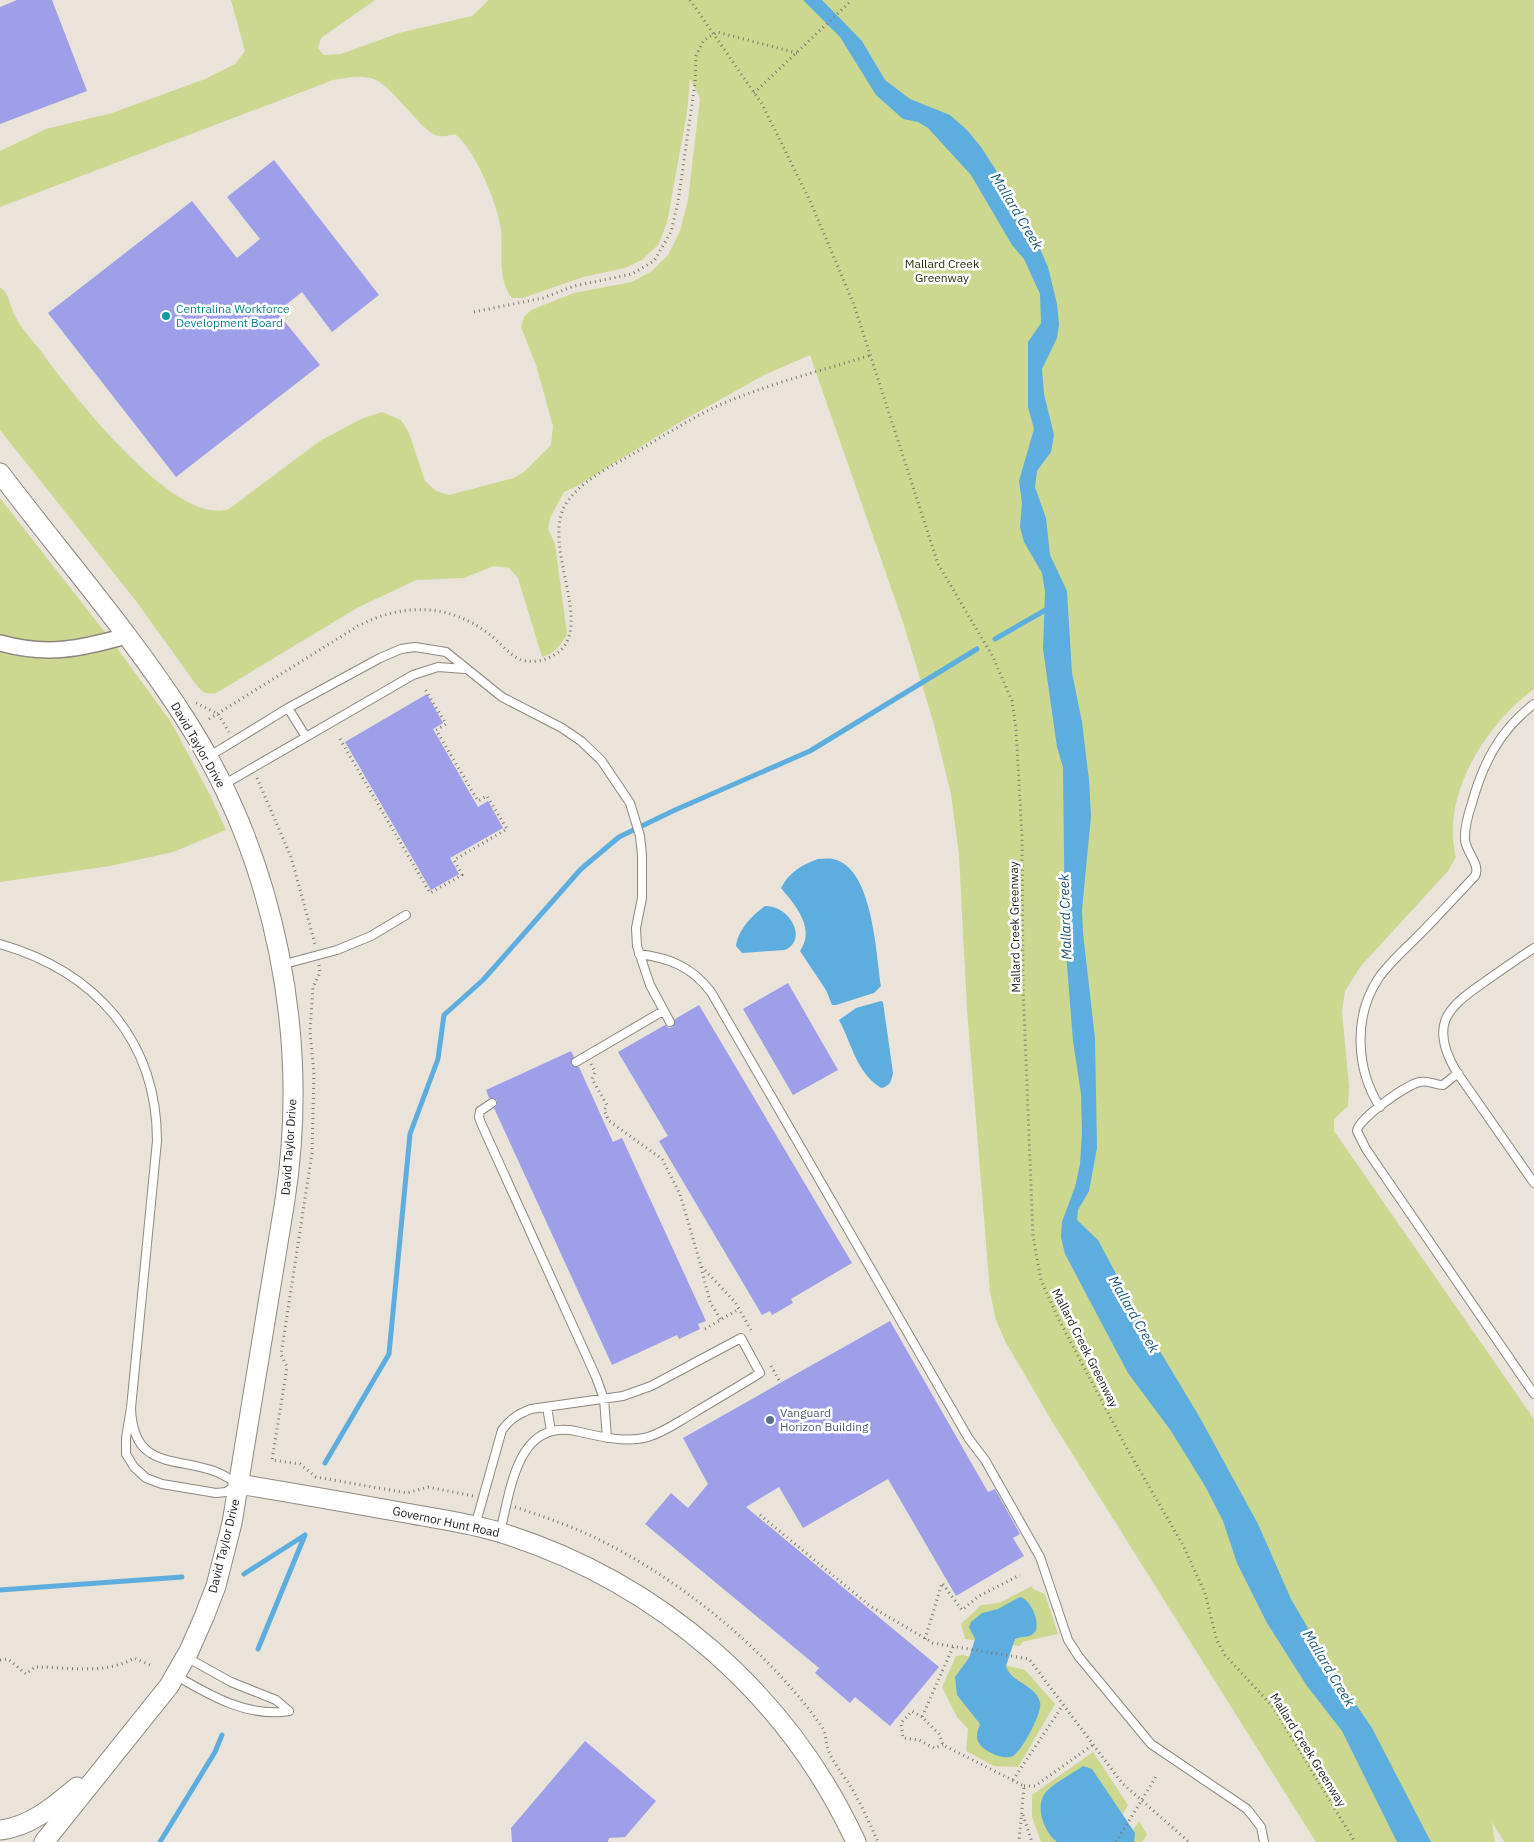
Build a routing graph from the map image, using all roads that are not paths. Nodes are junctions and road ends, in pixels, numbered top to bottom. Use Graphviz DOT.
graph roads {
  1 [pos="0,474"];
  2 [pos="126,636"];
  3 [pos="0,643"];
  4 [pos="467,670"];
  5 [pos="1534,704"];
  6 [pos="288,708"];
  7 [pos="306,737"];
  8 [pos="208,757"];
  9 [pos="222,786"];
  10 [pos="406,915"];
  11 [pos="0,944"];
  12 [pos="1534,948"];
  13 [pos="639,954"];
  14 [pos="281,965"];
  15 [pos="663,1011"];
  16 [pos="670,1022"];
  17 [pos="576,1062"];
  18 [pos="1458,1073"];
  19 [pos="492,1103"];
  20 [pos="1380,1107"];
  21 [pos="1534,1183"];
  22 [pos="1534,1394"];
  23 [pos="604,1399"];
  24 [pos="547,1407"];
  25 [pos="131,1408"];
  26 [pos="551,1431"];
  27 [pos="607,1438"];
  28 [pos="238,1484"];
  29 [pos="475,1526"];
  30 [pos="500,1532"];
  31 [pos="186,1657"];
  32 [pos="176,1674"];
  33 [pos="109,1758"];
  34 [pos="0,1830"];
  35 [pos="44,1842"];
  36 [pos="856,1842"];
  37 [pos="1264,1842"];
  1 -- 2 [label="street, David Taylor Drive"];
  2 -- 3 [label="street"];
  2 -- 8 [label="street, David Taylor Drive"];
  4 -- 6 [label="lane"];
  4 -- 7 [label="lane"];
  4 -- 13 [label="lane"];
  5 -- 20 [label="lane"];
  6 -- 7 [label="lane"];
  6 -- 8 [label="lane"];
  7 -- 9 [label="lane"];
  8 -- 9 [label="street, David Taylor Drive"];
  9 -- 14 [label="street, David Taylor Drive"];
  10 -- 14 [label="lane"];
  11 -- 25 [label="lane"];
  12 -- 18 [label="lane"];
  13 -- 15 [label="lane"];
  13 -- 37 [label="lane"];
  14 -- 28 [label="street, David Taylor Drive"];
  15 -- 16 [label="lane"];
  15 -- 17 [label="lane"];
  18 -- 20 [label="lane"];
  18 -- 21 [label="lane"];
  19 -- 23 [label="lane"];
  20 -- 22 [label="lane"];
  23 -- 24 [label="lane"];
  23 -- 27 [label="lane"];
  23 -- 27 [label="lane"];
  24 -- 26 [label="lane"];
  24 -- 29 [label="lane"];
  25 -- 28 [label="lane"];
  25 -- 28 [label="lane"];
  26 -- 27 [label="lane"];
  26 -- 30 [label="lane"];
  28 -- 29 [label="street, Governor Hunt Road"];
  28 -- 31 [label="street, David Taylor Drive"];
  29 -- 30 [label="street, Governor Hunt Road"];
  30 -- 36 [label="street, Governor Hunt Road"];
  31 -- 32 [label="street, David Taylor Drive"];
  31 -- 32 [label="lane"];
  32 -- 33 [label="street, David Taylor Drive"];
  33 -- 34 [label="street"];
  33 -- 35 [label="street, David Taylor Drive"];
}
